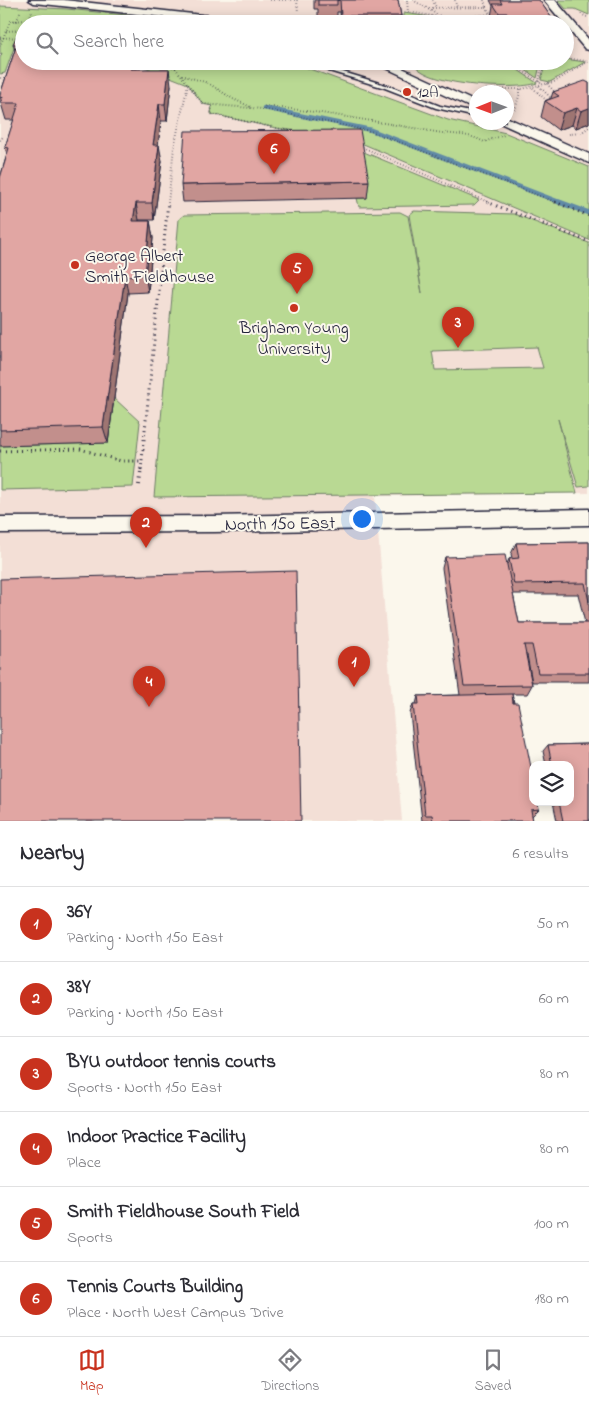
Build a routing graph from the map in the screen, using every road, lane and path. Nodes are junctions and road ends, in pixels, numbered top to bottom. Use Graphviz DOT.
graph roads {
  1 [pos="34,0"];
  2 [pos="270,0"];
  3 [pos="297,0"];
  4 [pos="407,0"];
  5 [pos="413,0"];
  6 [pos="434,0"];
  7 [pos="455,0"];
  8 [pos="484,0"];
  9 [pos="549,0"];
  10 [pos="51,1"];
  11 [pos="429,8"];
  12 [pos="436,8"];
  13 [pos="457,8"];
  14 [pos="486,8"];
  15 [pos="20,12"];
  16 [pos="499,14"];
  17 [pos="19,15"];
  18 [pos="175,15"];
  19 [pos="424,15"];
  20 [pos="440,15"];
  21 [pos="491,15"];
  22 [pos="562,15"];
  23 [pos="15,20"];
  24 [pos="574,29"];
  25 [pos="15,30"];
  26 [pos="6,31"];
  27 [pos="15,37"];
  28 [pos="2,38"];
  29 [pos="0,46"];
  30 [pos="589,46"];
  31 [pos="574,59"];
  32 [pos="589,61"];
  33 [pos="178,70"];
  34 [pos="331,70"];
  35 [pos="397,70"];
  36 [pos="520,70"];
  37 [pos="541,70"];
  38 [pos="8,73"];
  39 [pos="182,75"];
  40 [pos="0,78"];
  41 [pos="7,78"];
  42 [pos="4,84"];
  43 [pos="188,84"];
  44 [pos="539,84"];
  45 [pos="545,84"];
  46 [pos="532,88"];
  47 [pos="514,90"];
  48 [pos="560,96"];
  49 [pos="469,103"];
  50 [pos="559,105"];
  51 [pos="212,106"];
  52 [pos="553,107"];
  53 [pos="254,108"];
  54 [pos="263,109"];
  55 [pos="469,114"];
  56 [pos="514,125"];
  57 [pos="295,132"];
  58 [pos="503,135"];
  59 [pos="353,143"];
  60 [pos="589,159"];
  61 [pos="589,216"];
  62 [pos="589,242"];
  63 [pos="0,451"];
  64 [pos="142,461"];
  65 [pos="139,485"];
  66 [pos="589,518"];
  67 [pos="0,525"];
  1 -- 10 [label="street"];
  2 -- 3 [label="path"];
  4 -- 19 [label="path"];
  5 -- 11 [label="path"];
  6 -- 12 [label="path"];
  7 -- 13 [label="path"];
  8 -- 14 [label="path"];
  9 -- 22 [label="street"];
  10 -- 18 [label="street"];
  11 -- 12 [label="path"];
  11 -- 20 [label="path"];
  12 -- 13 [label="path"];
  13 -- 14 [label="path"];
  14 -- 21 [label="path"];
  15 -- 17 [label="path"];
  16 -- 21 [label="path"];
  23 -- 26 [label="path"];
  24 -- 30 [label="street"];
  25 -- 26 [label="path"];
  26 -- 28 [label="path"];
  27 -- 28 [label="path"];
  28 -- 29 [label="path"];
  31 -- 32 [label="path"];
  32 -- 45 [label="path"];
  33 -- 39 [label="path"];
  34 -- 55 [label="lane"];
  35 -- 49 [label="street"];
  36 -- 44 [label="path"];
  37 -- 44 [label="path"];
  38 -- 41 [label="path"];
  39 -- 43 [label="path"];
  39 -- 53 [label="path"];
  40 -- 41 [label="path"];
  41 -- 42 [label="path"];
  43 -- 51 [label="path"];
  43 -- 64 [label="path"];
  44 -- 45 [label="path"];
  44 -- 46 [label="path"];
  44 -- 50 [label="path"];
  45 -- 48 [label="path"];
  46 -- 47 [label="path"];
  46 -- 52 [label="path"];
  51 -- 53 [label="path"];
  51 -- 57 [label="path"];
  53 -- 54 [label="path"];
  54 -- 58 [label="path"];
  54 -- 61 [label="path"];
  56 -- 60 [label="street"];
  59 -- 62 [label="path"];
  63 -- 64 [label="path"];
  64 -- 65 [label="path"];
  66 -- 67 [label="street, North 150 East"];
}
